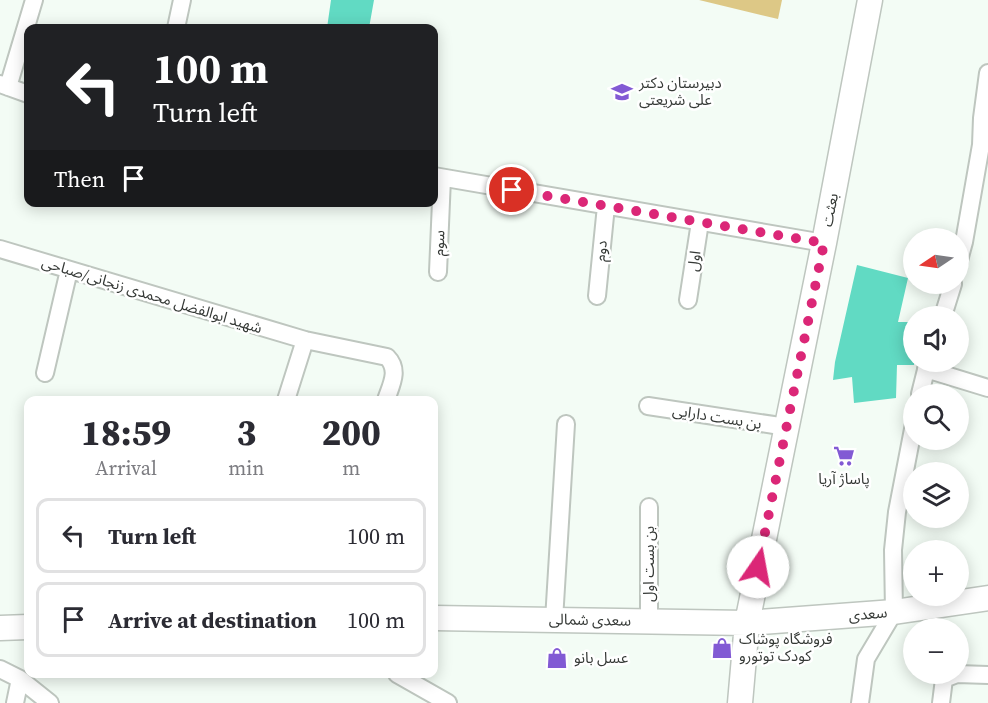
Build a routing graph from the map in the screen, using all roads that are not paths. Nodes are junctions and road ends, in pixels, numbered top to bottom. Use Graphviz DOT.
graph roads {
  1 [pos="34,0"];
  2 [pos="182,0"];
  3 [pos="870,0"];
  4 [pos="26,24"];
  5 [pos="177,24"];
  6 [pos="24,28"];
  7 [pos="988,73"];
  8 [pos="4,85"];
  9 [pos="24,92"];
  10 [pos="438,177"];
  11 [pos="606,206"];
  12 [pos="700,222"];
  13 [pos="966,228"];
  14 [pos="824,243"];
  15 [pos="0,249"];
  16 [pos="69,270"];
  17 [pos="438,272"];
  18 [pos="597,296"];
  19 [pos="688,300"];
  20 [pos="305,340"];
  21 [pos="946,372"];
  22 [pos="45,373"];
  23 [pos="988,388"];
  24 [pos="287,396"];
  25 [pos="387,396"];
  26 [pos="648,406"];
  27 [pos="566,424"];
  28 [pos="787,427"];
  29 [pos="909,450"];
  30 [pos="649,507"];
  31 [pos="988,598"];
  32 [pos="894,612"];
  33 [pos="438,618"];
  34 [pos="554,620"];
  35 [pos="648,622"];
  36 [pos="747,623"];
  37 [pos="24,627"];
  38 [pos="0,628"];
  39 [pos="0,669"];
  40 [pos="988,675"];
  41 [pos="404,678"];
  42 [pos="20,679"];
  43 [pos="15,703"];
  44 [pos="50,703"];
  45 [pos="448,703"];
  46 [pos="740,703"];
  47 [pos="860,703"];
  48 [pos="941,703"];
  1 -- 4 [label="street"];
  2 -- 5 [label="street"];
  3 -- 14 [label="main road, بعثت"];
  6 -- 8 [label="street"];
  7 -- 13 [label="street"];
  8 -- 9 [label="street"];
  10 -- 11 [label="street"];
  10 -- 17 [label="street, سوم"];
  11 -- 12 [label="street"];
  11 -- 18 [label="street, دوم"];
  12 -- 14 [label="street"];
  12 -- 19 [label="street, اول"];
  14 -- 28 [label="main road, بعثت"];
  15 -- 16 [label="street, شهید ابوالفضل محمدی زنجانی/صباحی"];
  16 -- 20 [label="street, شهید ابوالفضل محمدی زنجانی/صباحی"];
  16 -- 22 [label="street"];
  20 -- 24 [label="street"];
  20 -- 25 [label="street, شهید ابوالفضل محمدی زنجانی/صباحی"];
  21 -- 23 [label="street"];
  26 -- 28 [label="street, بن بست دارایی"];
  27 -- 34 [label="street"];
  28 -- 36 [label="main road, بعثت"];
  29 -- 32 [label="street"];
  30 -- 35 [label="street, بن بست اول"];
  31 -- 32 [label="main road, سعدی"];
  32 -- 36 [label="main road, سعدی"];
  32 -- 47 [label="street"];
  33 -- 34 [label="main road, سعدی شمالی"];
  34 -- 35 [label="main road, سعدی شمالی"];
  35 -- 36 [label="main road, سعدی شمالی"];
  36 -- 46 [label="main road, بعثت"];
  37 -- 38 [label="main road"];
  39 -- 42 [label="street"];
  40 -- 48 [label="street"];
  41 -- 45 [label="street"];
  42 -- 43 [label="street"];
  42 -- 44 [label="street"];
}
